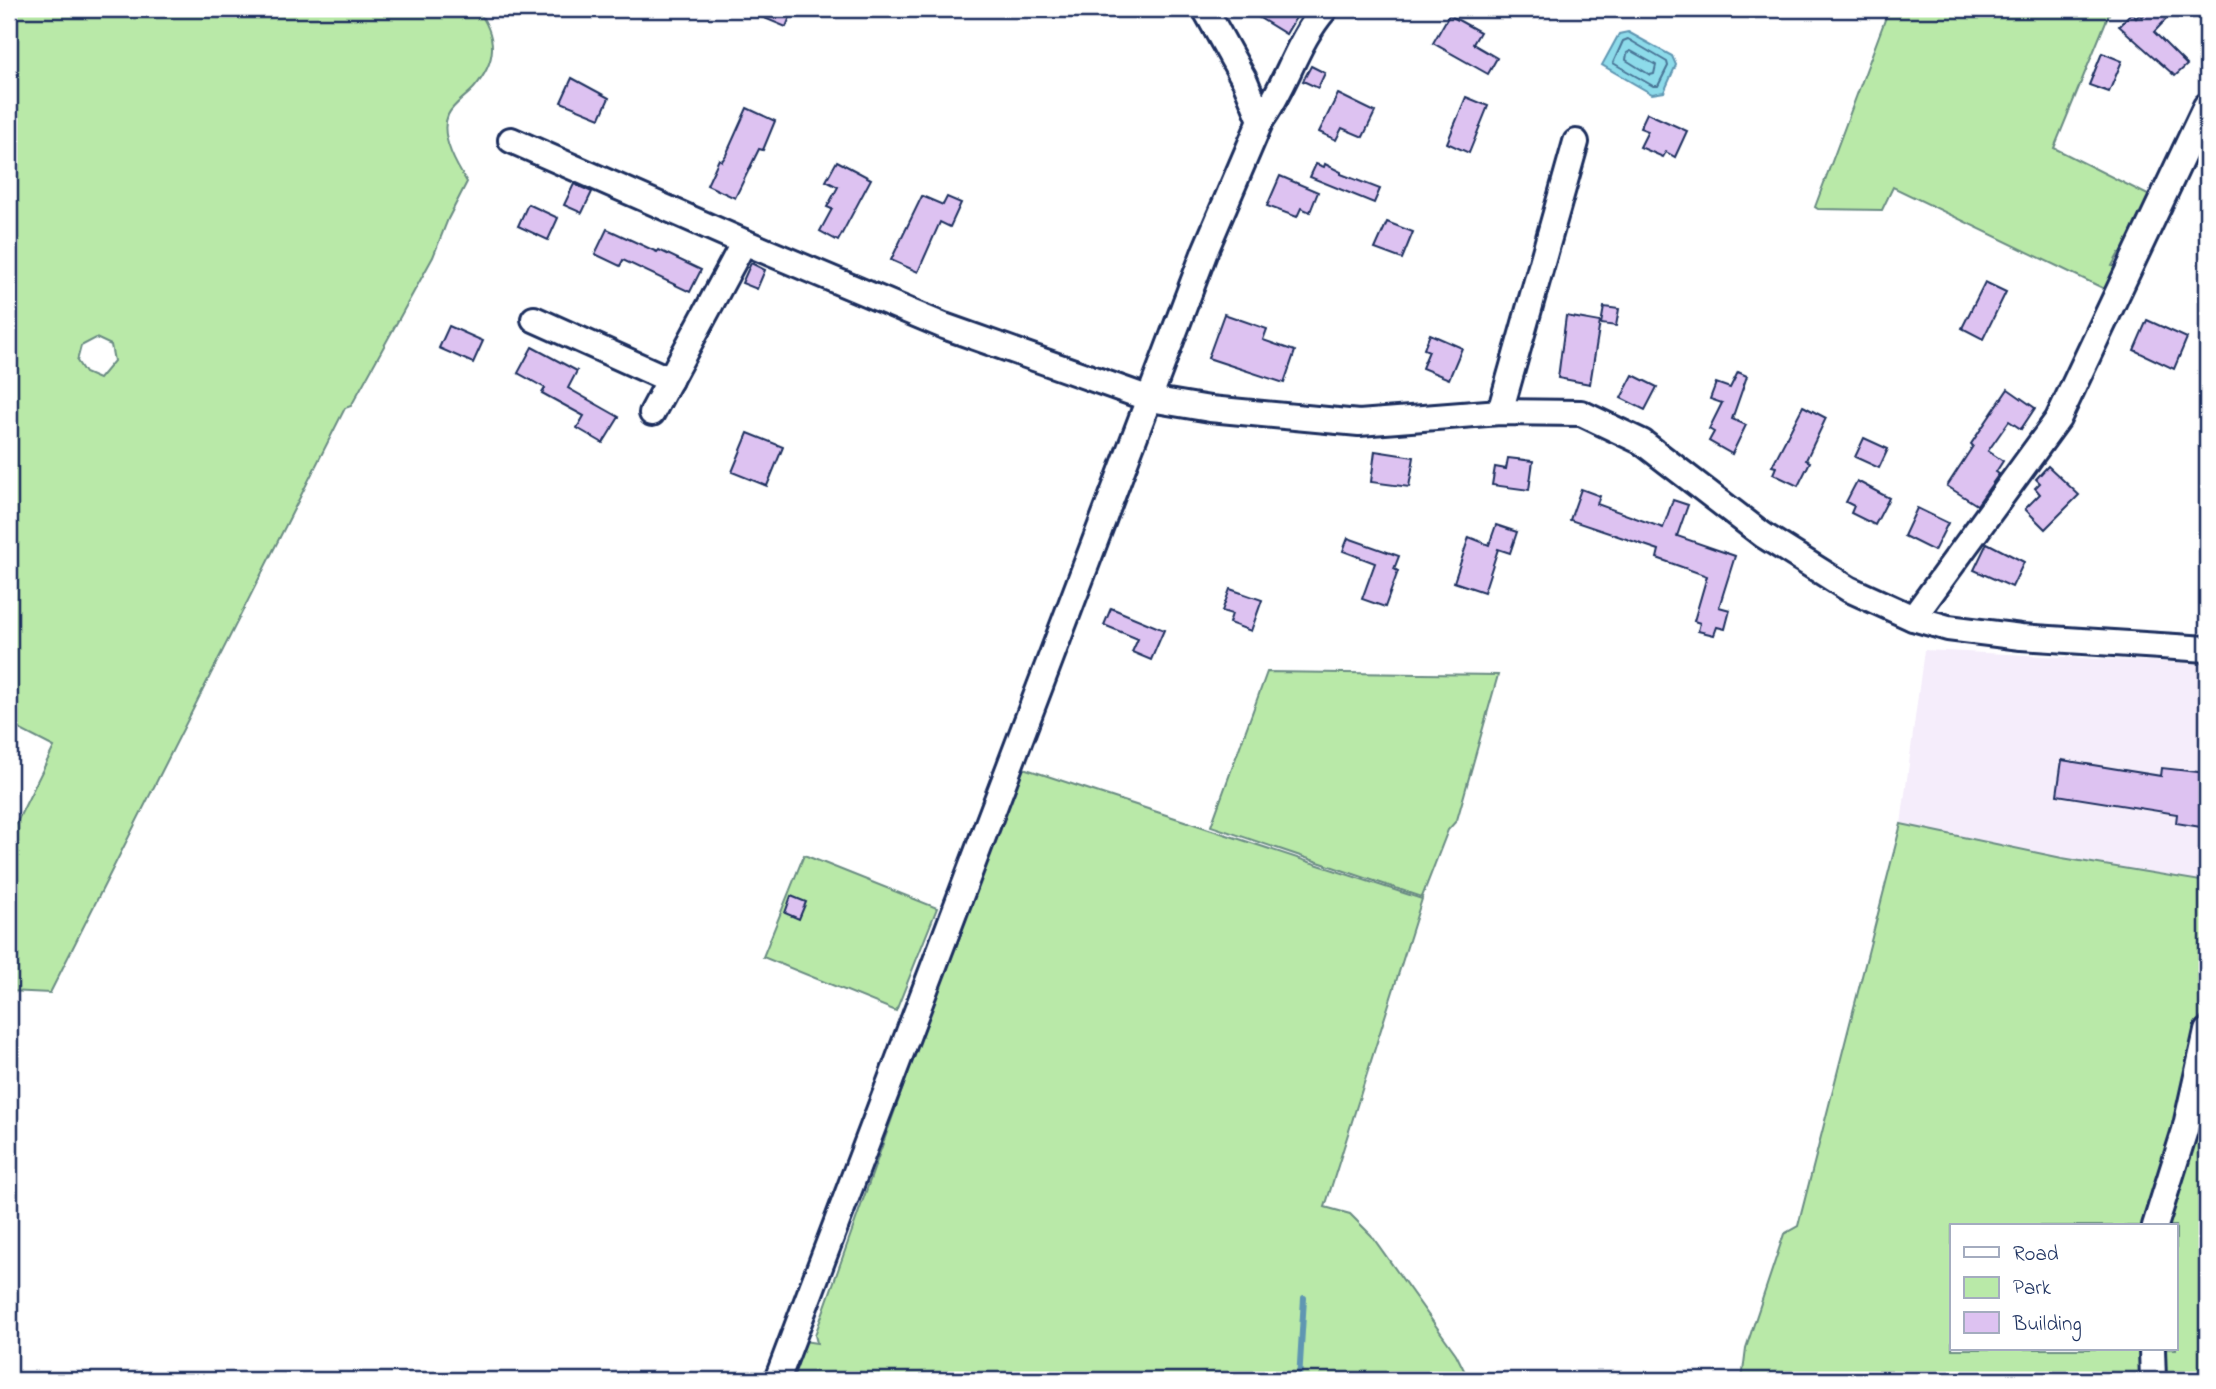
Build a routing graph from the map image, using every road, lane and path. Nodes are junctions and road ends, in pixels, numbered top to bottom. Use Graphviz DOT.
graph roads {
  1 [pos="1205,9"];
  2 [pos="1325,9"];
  3 [pos="2206,106"];
  4 [pos="1261,120"];
  5 [pos="511,140"];
  6 [pos="1576,142"];
  7 [pos="744,242"];
  8 [pos="534,319"];
  9 [pos="670,380"];
  10 [pos="1150,399"];
  11 [pos="1500,412"];
  12 [pos="652,413"];
  13 [pos="1913,618"];
  14 [pos="2207,649"];
  15 [pos="2207,1031"];
  16 [pos="2156,1224"];
  17 [pos="2151,1350"];
  18 [pos="777,1380"];
  19 [pos="2153,1380"];
  1 -- 4 [label="street"];
  2 -- 4 [label="street"];
  3 -- 13 [label="street"];
  4 -- 10 [label="street"];
  5 -- 7 [label="street"];
  6 -- 11 [label="street"];
  7 -- 9 [label="street"];
  7 -- 10 [label="street"];
  8 -- 9 [label="street"];
  9 -- 12 [label="street"];
  10 -- 11 [label="street"];
  10 -- 18 [label="street"];
  11 -- 13 [label="street"];
  13 -- 14 [label="street"];
  15 -- 16 [label="street"];
  17 -- 19 [label="street"];
}
